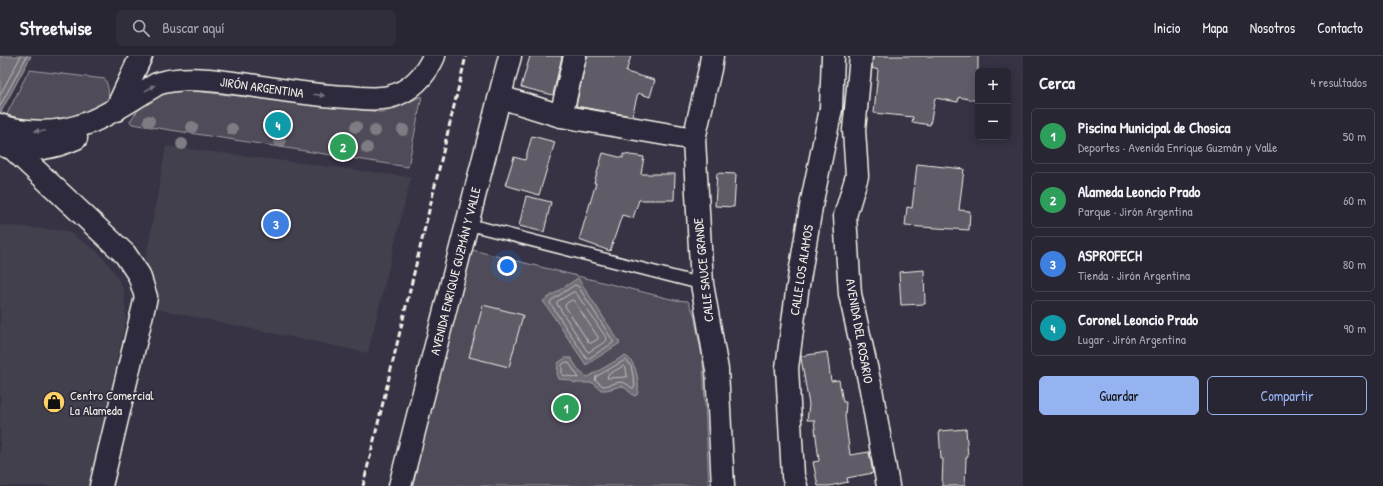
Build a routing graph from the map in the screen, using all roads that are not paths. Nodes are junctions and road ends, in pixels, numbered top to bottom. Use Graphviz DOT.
graph roads {
  1 [pos="141,56"];
  2 [pos="434,56"];
  3 [pos="510,56"];
  4 [pos="575,56"];
  5 [pos="712,56"];
  6 [pos="833,56"];
  7 [pos="861,56"];
  8 [pos="500,97"];
  9 [pos="117,109"];
  10 [pos="561,116"];
  11 [pos="4,136"];
  12 [pos="694,139"];
  13 [pos="467,224"];
  14 [pos="702,284"];
  15 [pos="101,486"];
  16 [pos="400,486"];
  17 [pos="723,486"];
  18 [pos="796,486"];
  19 [pos="888,486"];
  1 -- 9 [label="street"];
  9 -- 2 [label="street, JIRÓN ARGENTINA, one-way"];
  3 -- 8 [label="street, AVENIDA ENRIQUE GUZMÁN Y VALLE"];
  4 -- 10 [label="street"];
  5 -- 12 [label="street, CALLE SAUCE GRANDE"];
  6 -- 18 [label="street, CALLE LOS ALAMOS"];
  7 -- 19 [label="street, AVENIDA DEL ROSARIO"];
  8 -- 10 [label="street"];
  8 -- 13 [label="street, AVENIDA ENRIQUE GUZMÁN Y VALLE"];
  9 -- 11 [label="street, JIRÓN ARGENTINA"];
  10 -- 12 [label="street"];
  11 -- 15 [label="street"];
  12 -- 14 [label="street, CALLE SAUCE GRANDE"];
  13 -- 14 [label="lane"];
  13 -- 16 [label="street, AVENIDA ENRIQUE GUZMÁN Y VALLE"];
  14 -- 17 [label="street, CALLE SAUCE GRANDE"];
}
